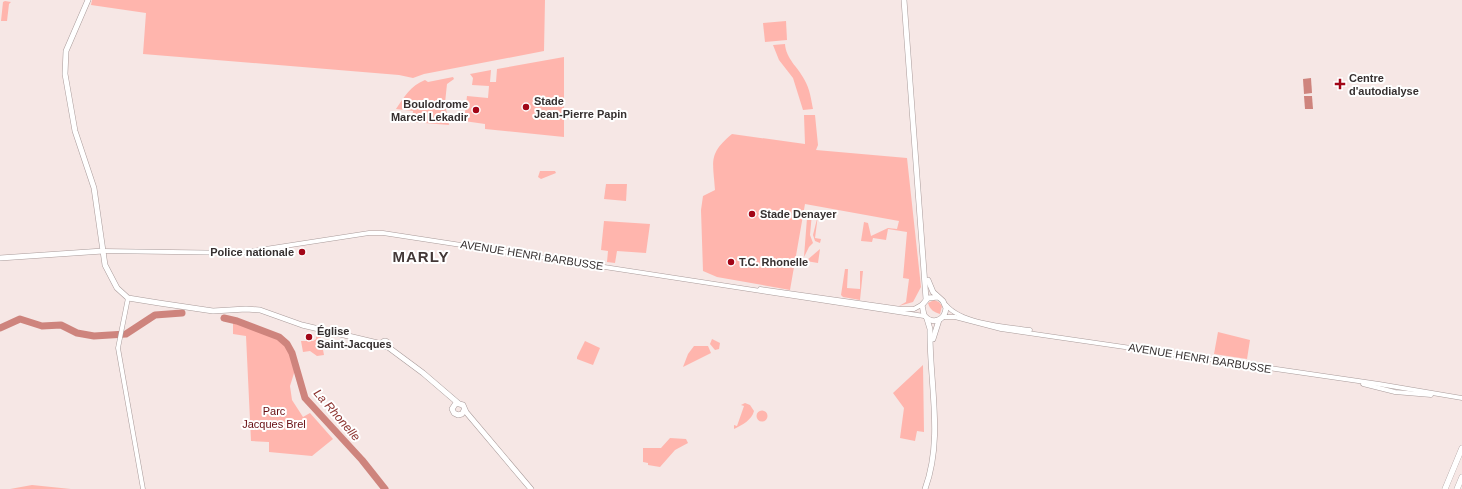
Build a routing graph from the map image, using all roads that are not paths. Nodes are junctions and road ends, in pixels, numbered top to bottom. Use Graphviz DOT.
graph roads {
  1 [pos="88,0"];
  2 [pos="904,0"];
  3 [pos="103,252"];
  4 [pos="0,258"];
  5 [pos="926,273"];
  6 [pos="746,288"];
  7 [pos="938,297"];
  8 [pos="128,298"];
  9 [pos="926,299"];
  10 [pos="923,304"];
  11 [pos="946,306"];
  12 [pos="926,317"];
  13 [pos="941,318"];
  14 [pos="1052,335"];
  15 [pos="445,392"];
  16 [pos="1462,398"];
  17 [pos="458,403"];
  18 [pos="452,406"];
  19 [pos="464,410"];
  20 [pos="461,415"];
  21 [pos="476,424"];
  22 [pos="1462,448"];
  23 [pos="1462,477"];
  24 [pos="142,479"];
  25 [pos="143,489"];
  26 [pos="146,489"];
  27 [pos="531,489"];
  28 [pos="925,489"];
  29 [pos="929,489"];
  30 [pos="1445,489"];
  31 [pos="1457,489"];
  1 -- 3 [label="main road"];
  2 -- 5 [label="main road"];
  3 -- 4 [label="main road"];
  3 -- 6 [label="street, AVENUE HENRI BARBUSSE"];
  3 -- 8 [label="main road"];
  5 -- 7 [label="main road"];
  5 -- 9 [label="main road"];
  6 -- 10 [label="street, AVENUE HENRI BARBUSSE"];
  6 -- 12 [label="street, AVENUE HENRI BARBUSSE"];
  7 -- 9 [label="main road"];
  7 -- 11 [label="main road"];
  8 -- 15 [label="main road"];
  8 -- 24 [label="street"];
  9 -- 10 [label="main road"];
  10 -- 12 [label="main road"];
  11 -- 13 [label="main road"];
  11 -- 14 [label="street, AVENUE HENRI BARBUSSE"];
  12 -- 13 [label="main road"];
  12 -- 28 [label="main road"];
  13 -- 14 [label="street, AVENUE HENRI BARBUSSE"];
  13 -- 29 [label="main road"];
  14 -- 16 [label="street, AVENUE HENRI BARBUSSE"];
  15 -- 17 [label="main road"];
  15 -- 18 [label="main road"];
  17 -- 18 [label="main road"];
  17 -- 19 [label="main road"];
  18 -- 20 [label="main road"];
  19 -- 20 [label="main road"];
  19 -- 21 [label="main road"];
  20 -- 21 [label="main road"];
  21 -- 27 [label="main road"];
  22 -- 30 [label="highway"];
  23 -- 31 [label="highway"];
  24 -- 25 [label="street"];
  24 -- 26 [label="street"];
}
